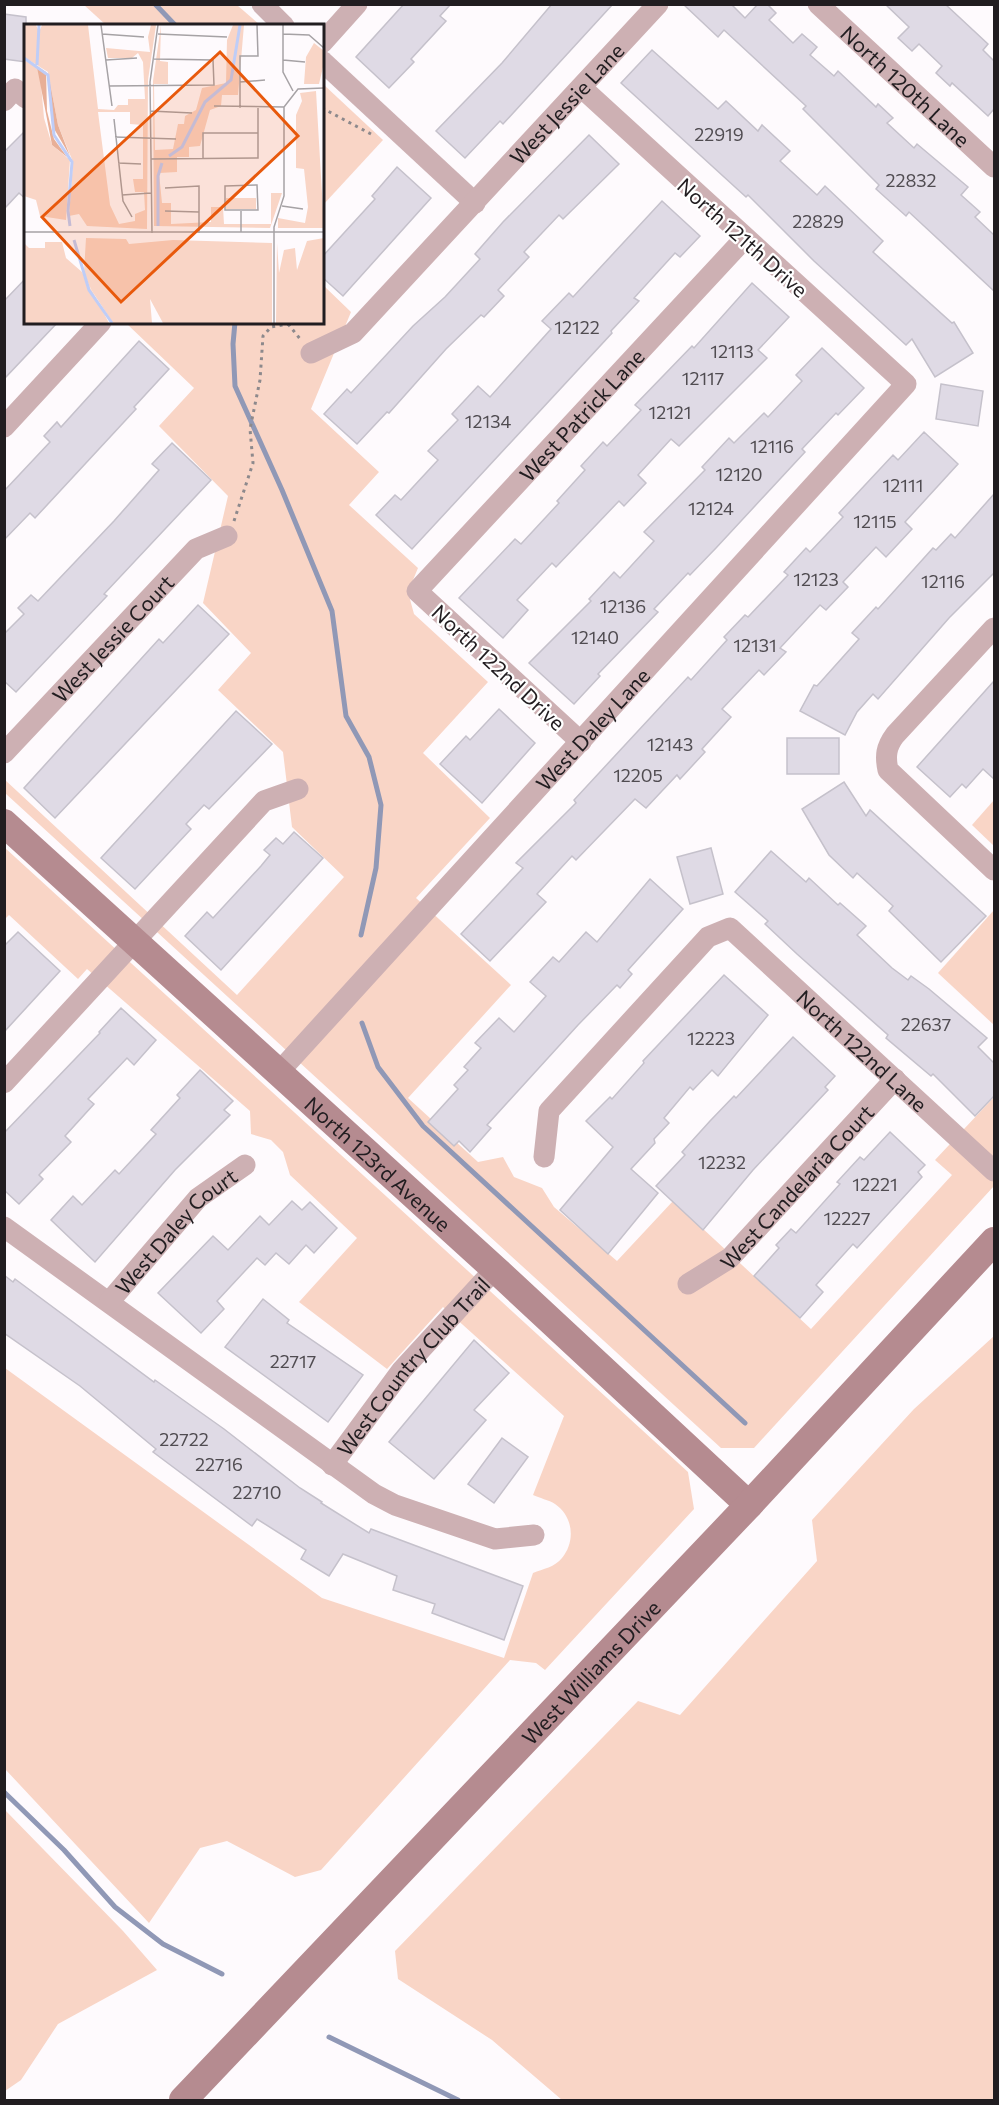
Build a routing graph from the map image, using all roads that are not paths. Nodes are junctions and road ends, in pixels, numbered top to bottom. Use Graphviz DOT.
graph roads {
  1 [pos="262,4"];
  2 [pos="357,4"];
  3 [pos="658,4"];
  4 [pos="818,4"];
  5 [pos="282,24"];
  6 [pos="324,41"];
  7 [pos="324,63"];
  8 [pos="582,88"];
  9 [pos="994,167"];
  10 [pos="475,203"];
  11 [pos="744,239"];
  12 [pos="99,324"];
  13 [pos="311,353"];
  14 [pos="906,384"];
  15 [pos="4,427"];
  16 [pos="227,536"];
  17 [pos="417,591"];
  18 [pos="994,628"];
  19 [pos="581,742"];
  20 [pos="4,753"];
  21 [pos="298,789"];
  22 [pos="4,823"];
  23 [pos="994,870"];
  24 [pos="135,942"];
  25 [pos="278,1073"];
  26 [pos="895,1079"];
  27 [pos="4,1083"];
  28 [pos="544,1157"];
  29 [pos="245,1165"];
  30 [pos="994,1171"];
  31 [pos="4,1227"];
  32 [pos="994,1240"];
  33 [pos="495,1269"];
  34 [pos="688,1284"];
  35 [pos="109,1302"];
  36 [pos="332,1465"];
  37 [pos="750,1505"];
  38 [pos="534,1535"];
  39 [pos="183,2100"];
  1 -- 5 [label="street"];
  2 -- 6 [label="street"];
  3 -- 8 [label="street, West Jessie Lane"];
  4 -- 9 [label="street, North 120th Lane"];
  7 -- 10 [label="street"];
  8 -- 10 [label="street, West Jessie Lane"];
  8 -- 11 [label="street, North 121th Drive"];
  10 -- 13 [label="street"];
  11 -- 14 [label="street, North 121th Drive"];
  11 -- 17 [label="street, West Patrick Lane"];
  12 -- 15 [label="street"];
  14 -- 19 [label="street, West Daley Lane"];
  16 -- 20 [label="street, West Jessie Court"];
  17 -- 19 [label="street, North 122nd Drive"];
  18 -- 23 [label="street"];
  19 -- 25 [label="street, West Daley Lane"];
  21 -- 24 [label="street"];
  22 -- 24 [label="main road, North 123rd Avenue"];
  24 -- 25 [label="main road, North 123rd Avenue"];
  24 -- 27 [label="street"];
  25 -- 33 [label="main road, North 123rd Avenue"];
  26 -- 28 [label="street, North 122nd Lane"];
  26 -- 30 [label="street, North 122nd Lane"];
  26 -- 34 [label="street, West Candelaria Court"];
  29 -- 35 [label="street, West Daley Court"];
  31 -- 35 [label="street"];
  32 -- 37 [label="main road, West Williams Drive"];
  33 -- 36 [label="street, West Country Club Trail"];
  33 -- 37 [label="main road, North 123rd Avenue"];
  35 -- 36 [label="street"];
  36 -- 38 [label="street"];
  37 -- 39 [label="main road, West Williams Drive"];
}
